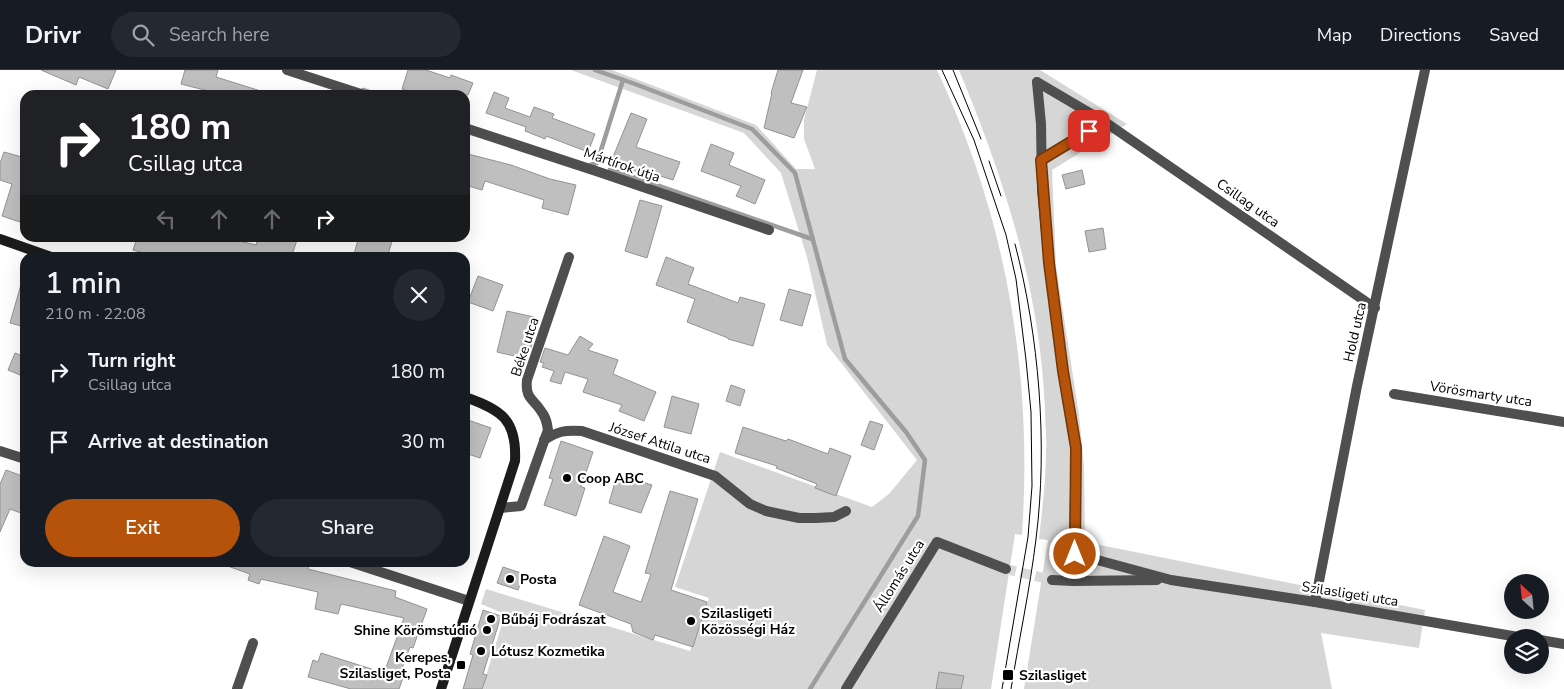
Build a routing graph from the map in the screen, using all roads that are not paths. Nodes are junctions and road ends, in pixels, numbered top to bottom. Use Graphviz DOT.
graph roads {
  1 [pos="287,70"];
  2 [pos="1425,70"];
  3 [pos="349,90"];
  4 [pos="1105,122"];
  5 [pos="470,130"];
  6 [pos="1041,160"];
  7 [pos="768,230"];
  8 [pos="0,239"];
  9 [pos="37,252"];
  10 [pos="569,257"];
  11 [pos="1375,308"];
  12 [pos="1394,394"];
  13 [pos="470,399"];
  14 [pos="1564,422"];
  15 [pos="544,440"];
  16 [pos="0,451"];
  17 [pos="20,457"];
  18 [pos="500,508"];
  19 [pos="846,511"];
  20 [pos="1075,554"];
  21 [pos="365,567"];
  22 [pos="1006,569"];
  23 [pos="1052,580"];
  24 [pos="1170,580"];
  25 [pos="1073,581"];
  26 [pos="469,601"];
  27 [pos="1315,602"];
  28 [pos="1504,635"];
  29 [pos="1549,642"];
  30 [pos="253,643"];
  31 [pos="1564,644"];
  32 [pos="238,689"];
  33 [pos="440,689"];
  34 [pos="846,689"];
  1 -- 3 [label="street"];
  2 -- 11 [label="street, Hold utca"];
  4 -- 6 [label="street"];
  4 -- 6 [label="street, Csillag utca"];
  4 -- 11 [label="street, Csillag utca"];
  5 -- 7 [label="street, Mártírok útja"];
  6 -- 20 [label="street"];
  8 -- 9 [label="street"];
  10 -- 15 [label="street, Béke utca"];
  11 -- 27 [label="street, Hold utca"];
  12 -- 14 [label="street, Vörösmarty utca"];
  13 -- 18 [label="street"];
  15 -- 18 [label="street, Béke utca"];
  15 -- 19 [label="street, József Attila utca"];
  16 -- 17 [label="street"];
  18 -- 26 [label="street"];
  20 -- 24 [label="street, Szilasligeti utca"];
  20 -- 25 [label="street"];
  21 -- 26 [label="street"];
  22 -- 34 [label="street, Állomás utca"];
  23 -- 25 [label="street, Szilasligeti utca"];
  24 -- 25 [label="street, Szilasligeti utca"];
  24 -- 27 [label="street, Szilasligeti utca"];
  26 -- 33 [label="street"];
  27 -- 28 [label="street, Szilasligeti utca"];
  29 -- 31 [label="street"];
  30 -- 32 [label="street"];
}
